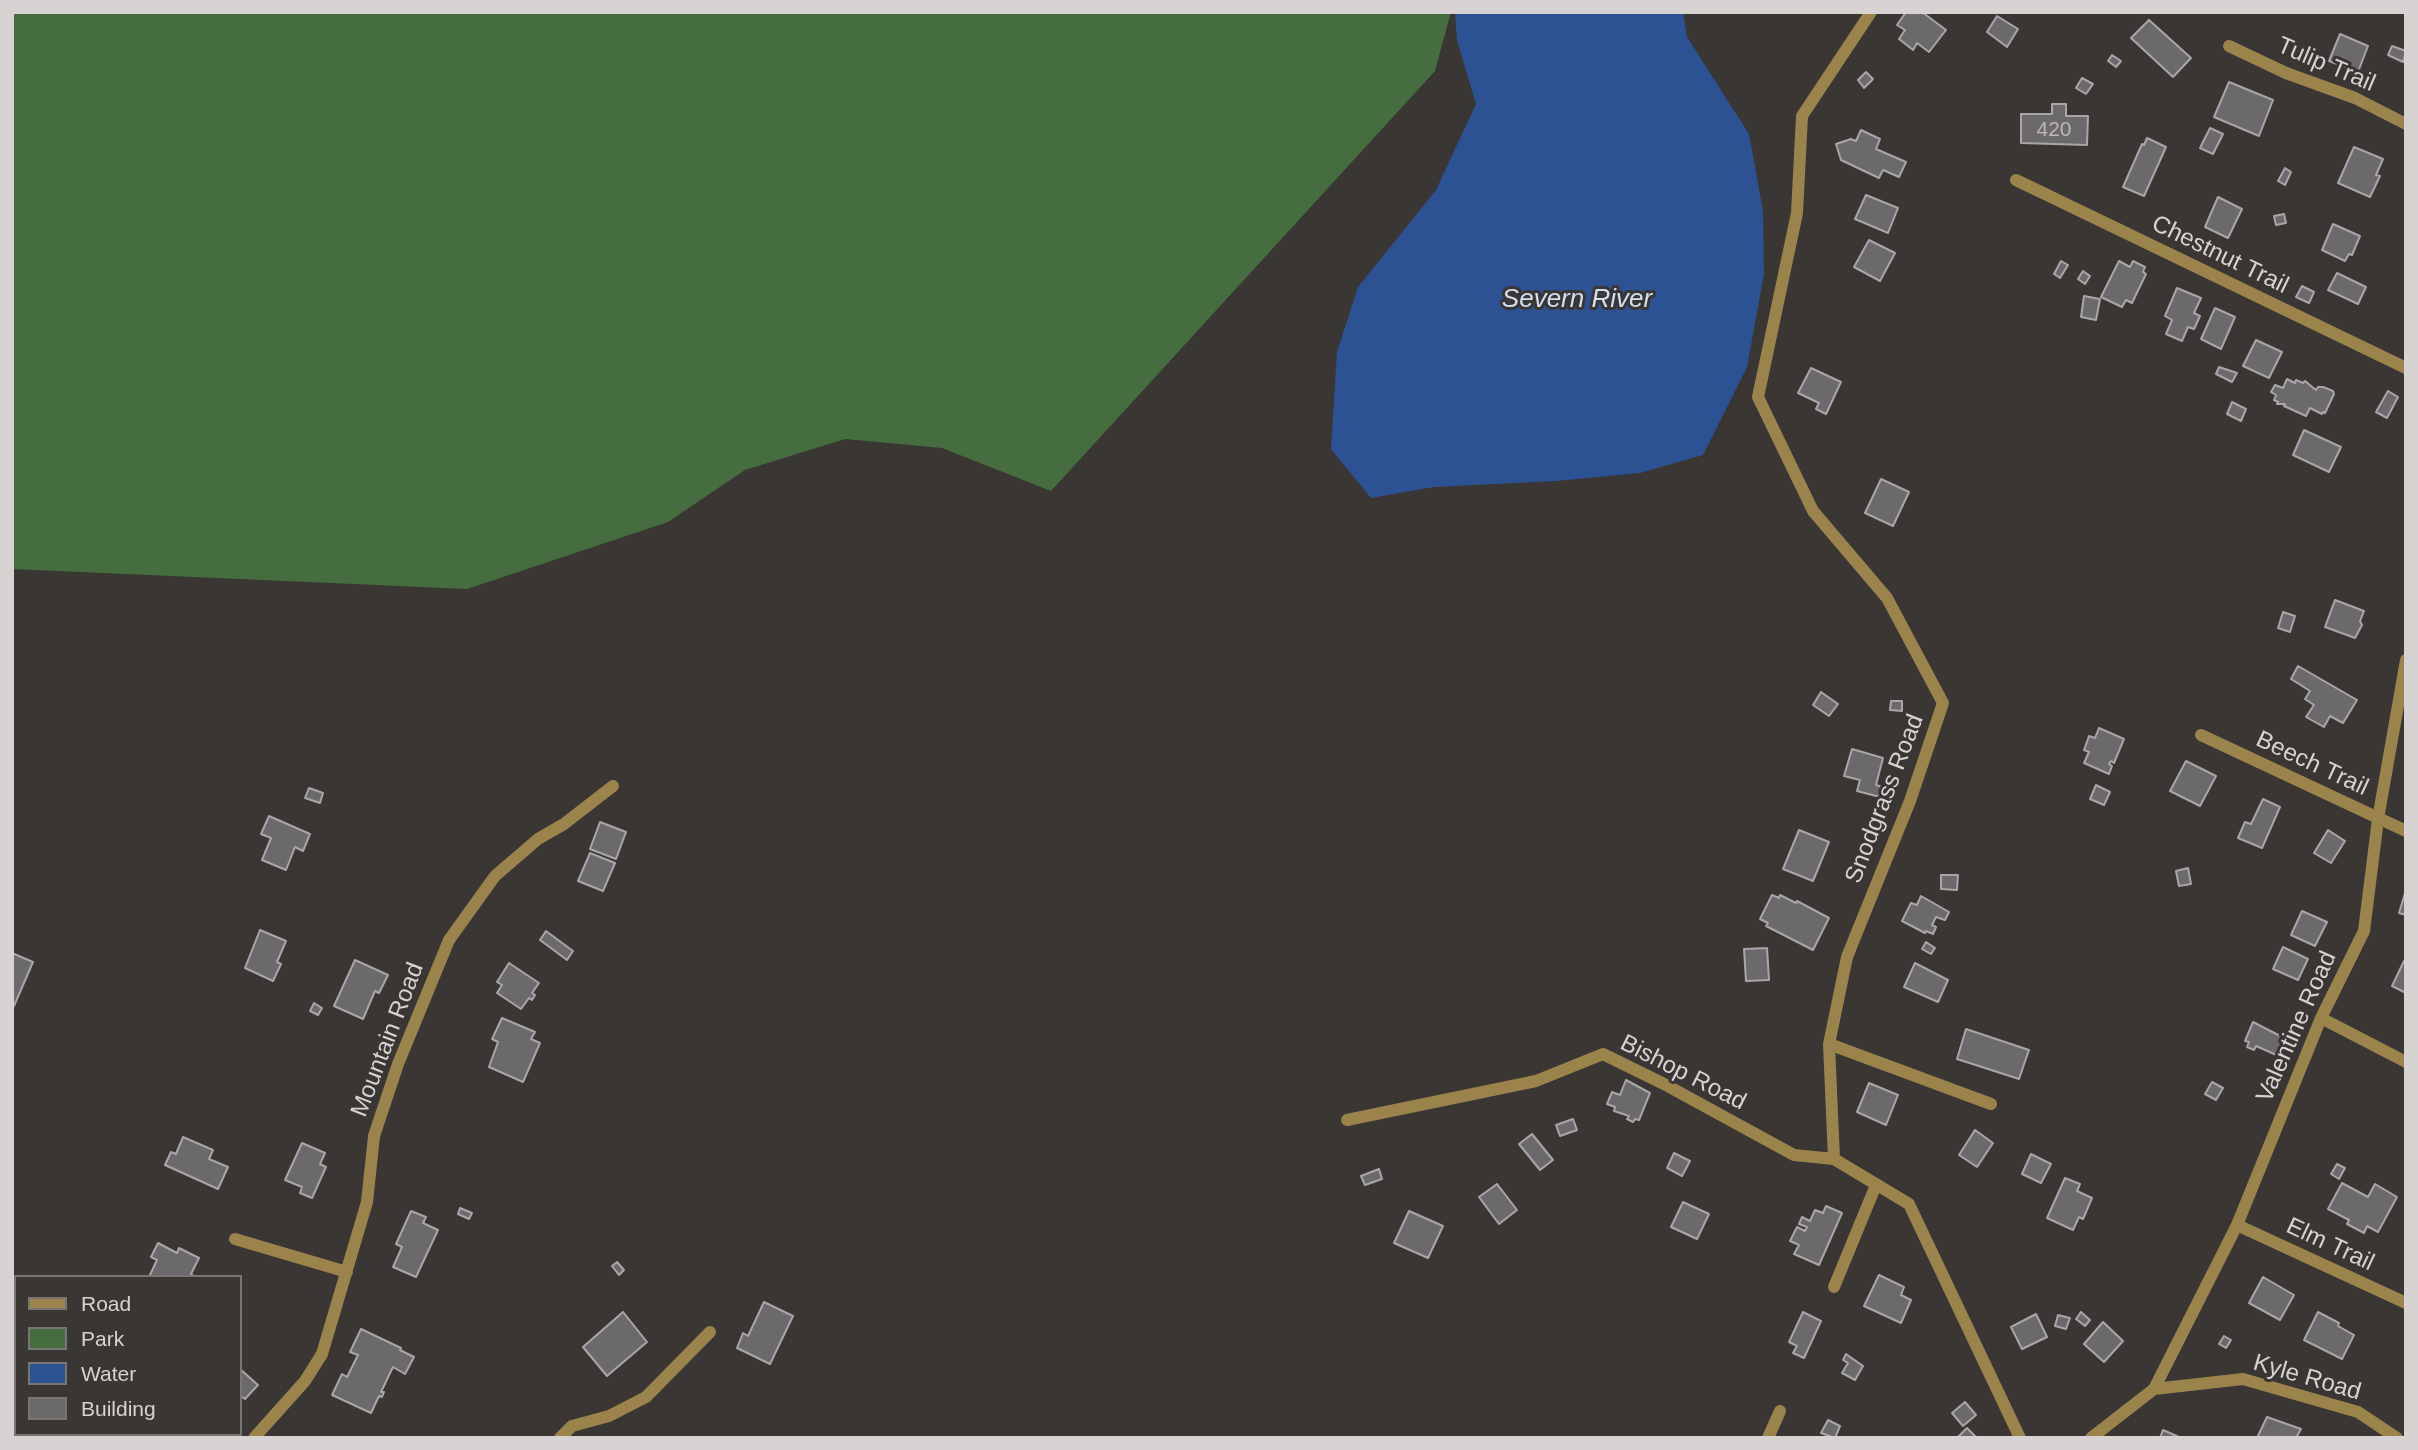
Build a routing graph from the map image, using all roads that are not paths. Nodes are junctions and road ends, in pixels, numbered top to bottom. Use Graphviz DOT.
graph roads {
  1 [pos="1871,12"];
  2 [pos="2229,46"];
  3 [pos="2406,124"];
  4 [pos="2016,180"];
  5 [pos="2406,368"];
  6 [pos="2406,660"];
  7 [pos="2201,735"];
  8 [pos="613,786"];
  9 [pos="2378,819"];
  10 [pos="2406,831"];
  11 [pos="2321,1018"];
  12 [pos="1829,1044"];
  13 [pos="2406,1062"];
  14 [pos="1991,1104"];
  15 [pos="1347,1120"];
  16 [pos="1835,1159"];
  17 [pos="1876,1185"];
  18 [pos="2236,1225"];
  19 [pos="235,1239"];
  20 [pos="347,1272"];
  21 [pos="1834,1287"];
  22 [pos="2406,1303"];
  23 [pos="710,1332"];
  24 [pos="2154,1389"];
  25 [pos="1780,1411"];
  26 [pos="254,1438"];
  27 [pos="560,1438"];
  28 [pos="1768,1438"];
  29 [pos="2020,1438"];
  30 [pos="2091,1438"];
  31 [pos="2397,1438"];
  1 -- 12 [label="street, Snodgrass Road"];
  2 -- 3 [label="street, Tulip Trail"];
  4 -- 5 [label="street, Chestnut Trail"];
  6 -- 9 [label="street, Valentine Road"];
  7 -- 9 [label="street, Beech Trail"];
  8 -- 20 [label="street, Mountain Road"];
  9 -- 10 [label="street, Beech Trail"];
  9 -- 11 [label="street, Valentine Road"];
  11 -- 13 [label="street"];
  11 -- 18 [label="street, Valentine Road"];
  12 -- 14 [label="street"];
  12 -- 16 [label="street, Snodgrass Road"];
  15 -- 16 [label="street, Bishop Road"];
  16 -- 17 [label="street"];
  17 -- 21 [label="street"];
  17 -- 29 [label="street"];
  18 -- 22 [label="street, Elm Trail"];
  18 -- 24 [label="street, Valentine Road"];
  19 -- 20 [label="street"];
  20 -- 26 [label="street, Mountain Road"];
  23 -- 27 [label="street"];
  24 -- 30 [label="street"];
  24 -- 31 [label="street, Kyle Road"];
  25 -- 28 [label="street"];
}
